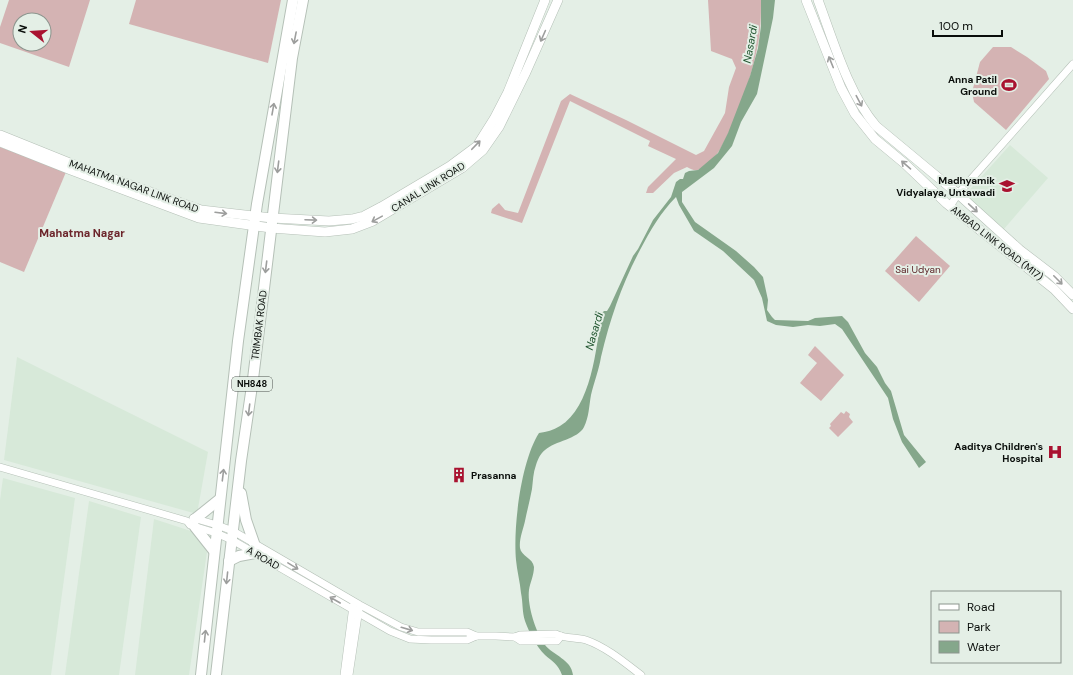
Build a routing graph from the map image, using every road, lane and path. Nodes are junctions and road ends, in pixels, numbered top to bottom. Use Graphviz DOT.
graph roads {
  1 [pos="293,0"];
  2 [pos="303,0"];
  3 [pos="545,0"];
  4 [pos="558,0"];
  5 [pos="806,0"];
  6 [pos="818,0"];
  7 [pos="1073,64"];
  8 [pos="0,135"];
  9 [pos="0,142"];
  10 [pos="958,194"];
  11 [pos="257,204"];
  12 [pos="273,206"];
  13 [pos="950,206"];
  14 [pos="284,218"];
  15 [pos="237,219"];
  16 [pos="255,221"];
  17 [pos="272,223"];
  18 [pos="282,229"];
  19 [pos="252,237"];
  20 [pos="270,240"];
  21 [pos="1073,295"];
  22 [pos="1073,309"];
  23 [pos="0,467"];
  24 [pos="239,481"];
  25 [pos="220,500"];
  26 [pos="192,522"];
  27 [pos="217,529"];
  28 [pos="233,536"];
  29 [pos="255,548"];
  30 [pos="214,550"];
  31 [pos="229,560"];
  32 [pos="357,604"];
  33 [pos="355,612"];
  34 [pos="476,636"];
  35 [pos="201,675"];
  36 [pos="216,675"];
  37 [pos="344,675"];
  38 [pos="349,675"];
  39 [pos="641,675"];
  11 -- 1 [label="highway, TRIMBAK ROAD, one-way"];
  2 -- 12 [label="highway, TRIMBAK ROAD / NH848, one-way"];
  14 -- 3 [label="main road, CANAL LINK ROAD, one-way"];
  4 -- 18 [label="main road, CANAL LINK ROAD, one-way"];
  13 -- 5 [label="main road, AMBAD LINK ROAD (M17), one-way"];
  6 -- 10 [label="main road, one-way"];
  7 -- 10 [label="street"];
  8 -- 15 [label="main road, MAHATMA NAGAR LINK ROAD, one-way"];
  9 -- 15 [label="main road, MAHATMA NAGAR LINK ROAD"];
  10 -- 13 [label="street"];
  10 -- 21 [label="main road, one-way"];
  11 -- 15 [label="main road"];
  11 -- 16 [label="highway, TRIMBAK ROAD"];
  12 -- 14 [label="main road"];
  12 -- 17 [label="highway, TRIMBAK ROAD / NH848"];
  13 -- 22 [label="main road, AMBAD LINK ROAD (M17)"];
  14 -- 17 [label="main road, CANAL LINK ROAD"];
  15 -- 16 [label="main road, MAHATMA NAGAR LINK ROAD"];
  15 -- 19 [label="main road"];
  16 -- 17 [label="main road, MAHATMA NAGAR LINK ROAD"];
  16 -- 19 [label="highway, TRIMBAK ROAD"];
  17 -- 18 [label="main road, CANAL LINK ROAD"];
  17 -- 20 [label="highway, TRIMBAK ROAD / NH848"];
  18 -- 20 [label="main road"];
  25 -- 19 [label="highway, TRIMBAK ROAD / NH848, one-way"];
  20 -- 24 [label="highway, TRIMBAK ROAD / NH848, one-way"];
  23 -- 26 [label="street"];
  24 -- 28 [label="highway, TRIMBAK ROAD / NH848"];
  24 -- 29 [label="highway"];
  25 -- 26 [label="highway"];
  25 -- 27 [label="highway, TRIMBAK ROAD"];
  26 -- 27 [label="street, A ROAD"];
  26 -- 30 [label="highway"];
  27 -- 28 [label="street, A ROAD"];
  27 -- 30 [label="highway, TRIMBAK ROAD"];
  28 -- 29 [label="street, A ROAD"];
  28 -- 31 [label="highway, TRIMBAK ROAD / NH848"];
  29 -- 31 [label="highway"];
  29 -- 32 [label="street, one-way"];
  33 -- 29 [label="street, A ROAD, one-way"];
  35 -- 30 [label="highway, TRIMBAK ROAD, one-way"];
  31 -- 36 [label="highway, TRIMBAK ROAD / NH848, one-way"];
  32 -- 33 [label="street"];
  32 -- 34 [label="street, one-way"];
  33 -- 34 [label="street, A ROAD"];
  33 -- 37 [label="street"];
  33 -- 38 [label="street"];
  34 -- 39 [label="street, A ROAD"];
}
